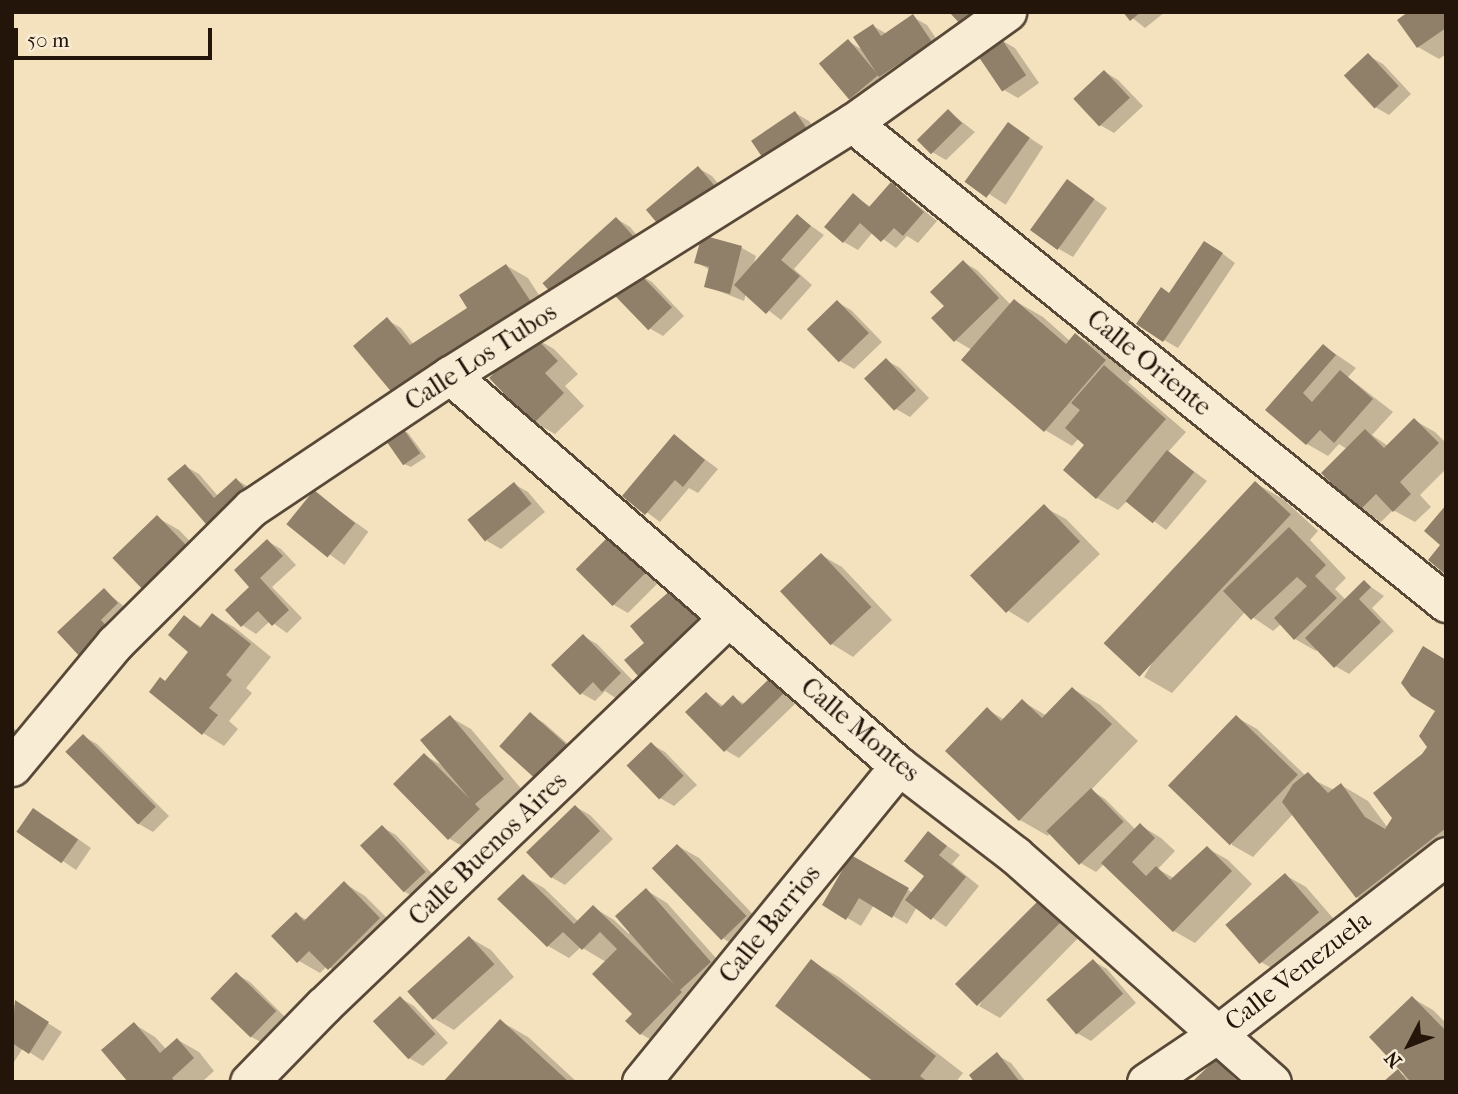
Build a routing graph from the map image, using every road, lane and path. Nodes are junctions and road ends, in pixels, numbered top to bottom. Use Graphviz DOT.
graph roads {
  1 [pos="1007,12"];
  2 [pos="852,123"];
  3 [pos="450,375"];
  4 [pos="1446,603"];
  5 [pos="728,618"];
  6 [pos="898,766"];
  7 [pos="12,767"];
  8 [pos="1446,856"];
  9 [pos="1219,1033"];
  10 [pos="249,1082"];
  11 [pos="641,1082"];
  12 [pos="1146,1082"];
  13 [pos="1272,1082"];
  1 -- 2 [label="street, Calle Los Tubos"];
  2 -- 3 [label="street, Calle Los Tubos"];
  2 -- 4 [label="street, Calle Oriente"];
  3 -- 5 [label="street, Calle Montes"];
  3 -- 7 [label="street, Calle Los Tubos"];
  5 -- 6 [label="street, Calle Montes"];
  5 -- 10 [label="street, Calle Buenos Aires"];
  6 -- 9 [label="street, Calle Montes"];
  6 -- 11 [label="street, Calle Barrios"];
  8 -- 9 [label="street, Calle Venezuela"];
  9 -- 12 [label="street, Calle Venezuela"];
  9 -- 13 [label="street, Calle Montes"];
}
